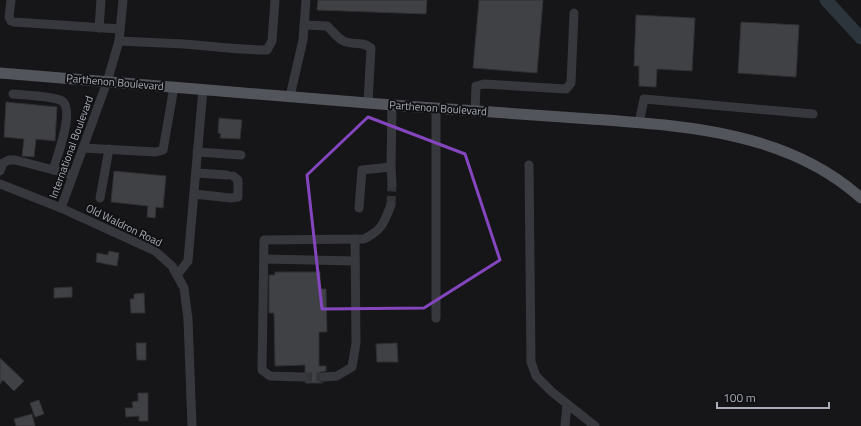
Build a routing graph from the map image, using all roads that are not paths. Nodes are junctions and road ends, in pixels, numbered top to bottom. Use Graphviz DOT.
graph roads {
  1 [pos="11,0"];
  2 [pos="101,0"];
  3 [pos="123,0"];
  4 [pos="275,0"];
  5 [pos="306,0"];
  6 [pos="574,13"];
  7 [pos="304,25"];
  8 [pos="99,28"];
  9 [pos="120,29"];
  10 [pos="119,41"];
  11 [pos="0,73"];
  12 [pos="107,82"];
  13 [pos="174,87"];
  14 [pos="203,89"];
  15 [pos="13,94"];
  16 [pos="290,96"];
  17 [pos="368,103"];
  18 [pos="392,105"];
  19 [pos="436,108"];
  20 [pos="475,111"];
  21 [pos="813,114"];
  22 [pos="639,123"];
  23 [pos="83,148"];
  24 [pos="109,149"];
  25 [pos="197,152"];
  26 [pos="241,155"];
  27 [pos="529,165"];
  28 [pos="391,167"];
  29 [pos="53,170"];
  30 [pos="0,171"];
  31 [pos="196,173"];
  32 [pos="73,175"];
  33 [pos="0,184"];
  34 [pos="392,184"];
  35 [pos="194,194"];
  36 [pos="100,198"];
  37 [pos="861,198"];
  38 [pos="391,205"];
  39 [pos="61,208"];
  40 [pos="359,208"];
  41 [pos="355,239"];
  42 [pos="264,259"];
  43 [pos="355,261"];
  44 [pos="176,275"];
  45 [pos="436,318"];
  46 [pos="303,377"];
  47 [pos="324,377"];
  48 [pos="568,404"];
  49 [pos="192,426"];
  50 [pos="565,426"];
  51 [pos="595,426"];
  1 -- 8 [label="street"];
  2 -- 8 [label="street"];
  3 -- 9 [label="street, International Boulevard"];
  4 -- 10 [label="street"];
  5 -- 7 [label="street"];
  6 -- 20 [label="street"];
  7 -- 16 [label="street"];
  7 -- 17 [label="street"];
  8 -- 9 [label="street"];
  9 -- 10 [label="street, International Boulevard"];
  10 -- 12 [label="street, International Boulevard"];
  11 -- 12 [label="main road, Parthenon Boulevard"];
  12 -- 13 [label="main road, Parthenon Boulevard"];
  12 -- 23 [label="street, International Boulevard"];
  13 -- 14 [label="main road, Parthenon Boulevard"];
  13 -- 24 [label="street"];
  14 -- 16 [label="main road, Parthenon Boulevard"];
  14 -- 25 [label="street"];
  15 -- 29 [label="street"];
  16 -- 17 [label="main road, Parthenon Boulevard"];
  17 -- 18 [label="main road, Parthenon Boulevard"];
  18 -- 19 [label="main road, Parthenon Boulevard"];
  18 -- 28 [label="street"];
  19 -- 20 [label="main road, Parthenon Boulevard"];
  19 -- 45 [label="street"];
  20 -- 22 [label="main road, Parthenon Boulevard"];
  21 -- 22 [label="street"];
  22 -- 37 [label="main road, Parthenon Boulevard"];
  23 -- 24 [label="street"];
  23 -- 32 [label="street, International Boulevard"];
  24 -- 36 [label="street"];
  25 -- 26 [label="street"];
  25 -- 31 [label="street"];
  27 -- 48 [label="street"];
  28 -- 34 [label="street"];
  28 -- 40 [label="street"];
  29 -- 30 [label="street"];
  29 -- 32 [label="street"];
  31 -- 35 [label="street"];
  31 -- 35 [label="street"];
  32 -- 39 [label="street, International Boulevard"];
  33 -- 39 [label="street, Old Waldron Road"];
  35 -- 44 [label="street"];
  38 -- 41 [label="street"];
  39 -- 44 [label="street, Old Waldron Road"];
  41 -- 42 [label="street"];
  41 -- 43 [label="street"];
  42 -- 43 [label="street"];
  42 -- 46 [label="street"];
  43 -- 47 [label="street"];
  44 -- 49 [label="street, Old Waldron Road"];
  48 -- 50 [label="street"];
  48 -- 51 [label="street"];
}
